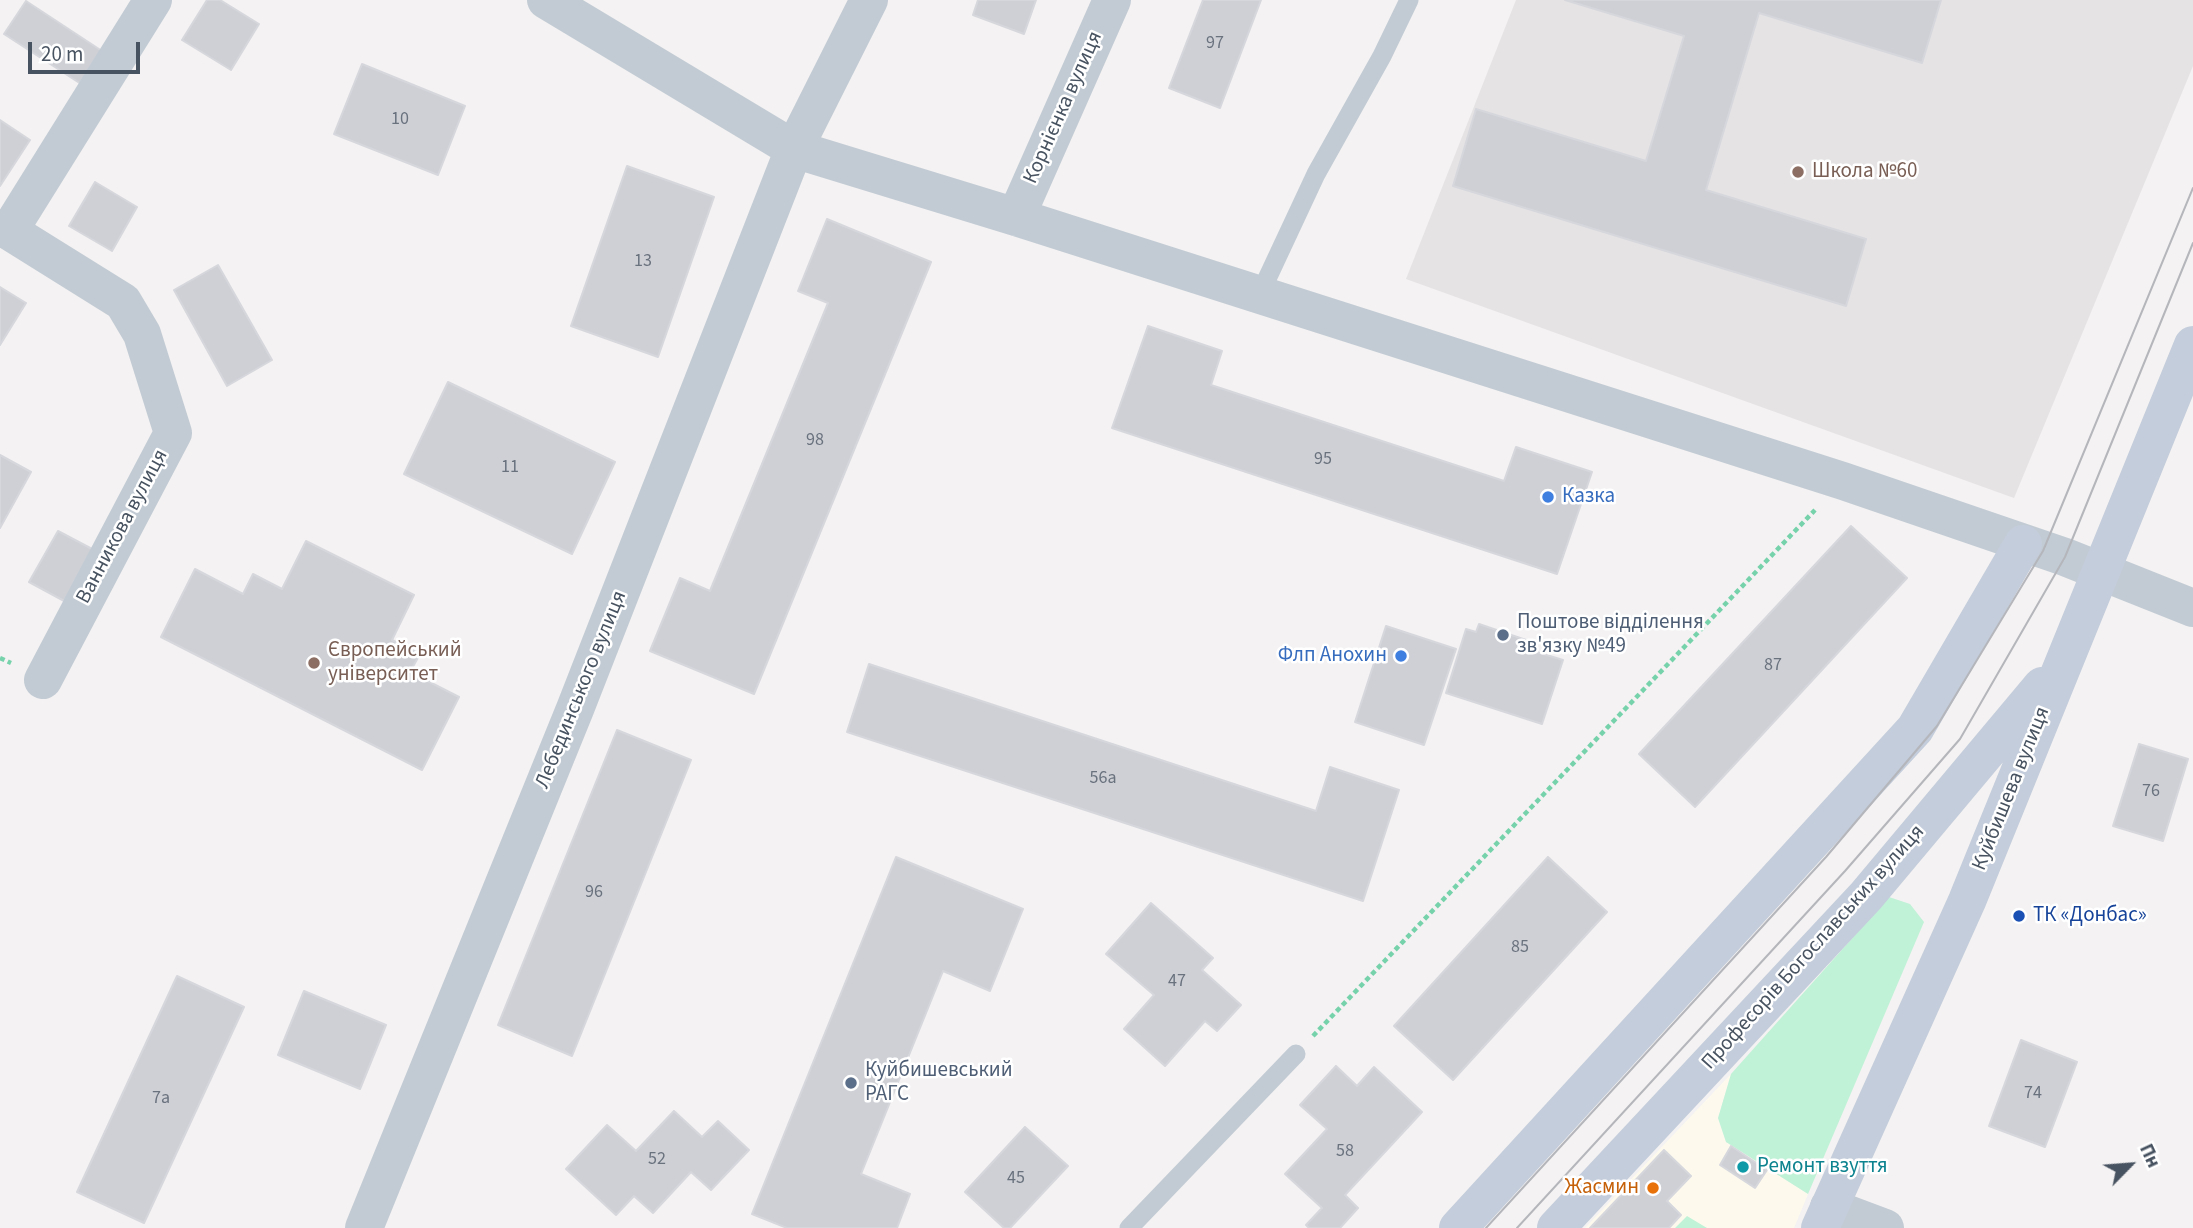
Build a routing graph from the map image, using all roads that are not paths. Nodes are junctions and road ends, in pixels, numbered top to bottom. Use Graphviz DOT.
graph roads {
  1 [pos="153,0"];
  2 [pos="546,0"];
  3 [pos="869,0"];
  4 [pos="1112,0"];
  5 [pos="1409,0"];
  6 [pos="598,14"];
  7 [pos="793,149"];
  8 [pos="1016,217"];
  9 [pos="4,229"];
  10 [pos="1259,296"];
  11 [pos="2193,345"];
  12 [pos="2024,544"];
  13 [pos="2102,573"];
  14 [pos="2193,608"];
  15 [pos="2063,660"];
  16 [pos="43,680"];
  17 [pos="1296,1054"];
  18 [pos="1825,1217"];
  19 [pos="364,1228"];
  20 [pos="1129,1228"];
  21 [pos="1458,1228"];
  22 [pos="1556,1228"];
  23 [pos="1885,1228"];
  1 -- 9 [label="street, Ванникова вулиця"];
  2 -- 6 [label="street"];
  3 -- 7 [label="street"];
  4 -- 8 [label="street, Корнієнка вулиця"];
  5 -- 10 [label="lane"];
  6 -- 7 [label="street"];
  7 -- 8 [label="street"];
  7 -- 19 [label="street, Лебединського вулиця"];
  8 -- 10 [label="street"];
  9 -- 16 [label="street, Ванникова вулиця"];
  10 -- 12 [label="street"];
  11 -- 13 [label="street, Куйбишева вулиця"];
  12 -- 13 [label="street"];
  12 -- 21 [label="street"];
  13 -- 14 [label="street"];
  13 -- 15 [label="street, Куйбишева вулиця"];
  15 -- 18 [label="street, Куйбишева вулиця"];
  15 -- 22 [label="street, Професорів Богославських вулиця"];
  17 -- 20 [label="lane"];
  18 -- 23 [label="street"];
}
